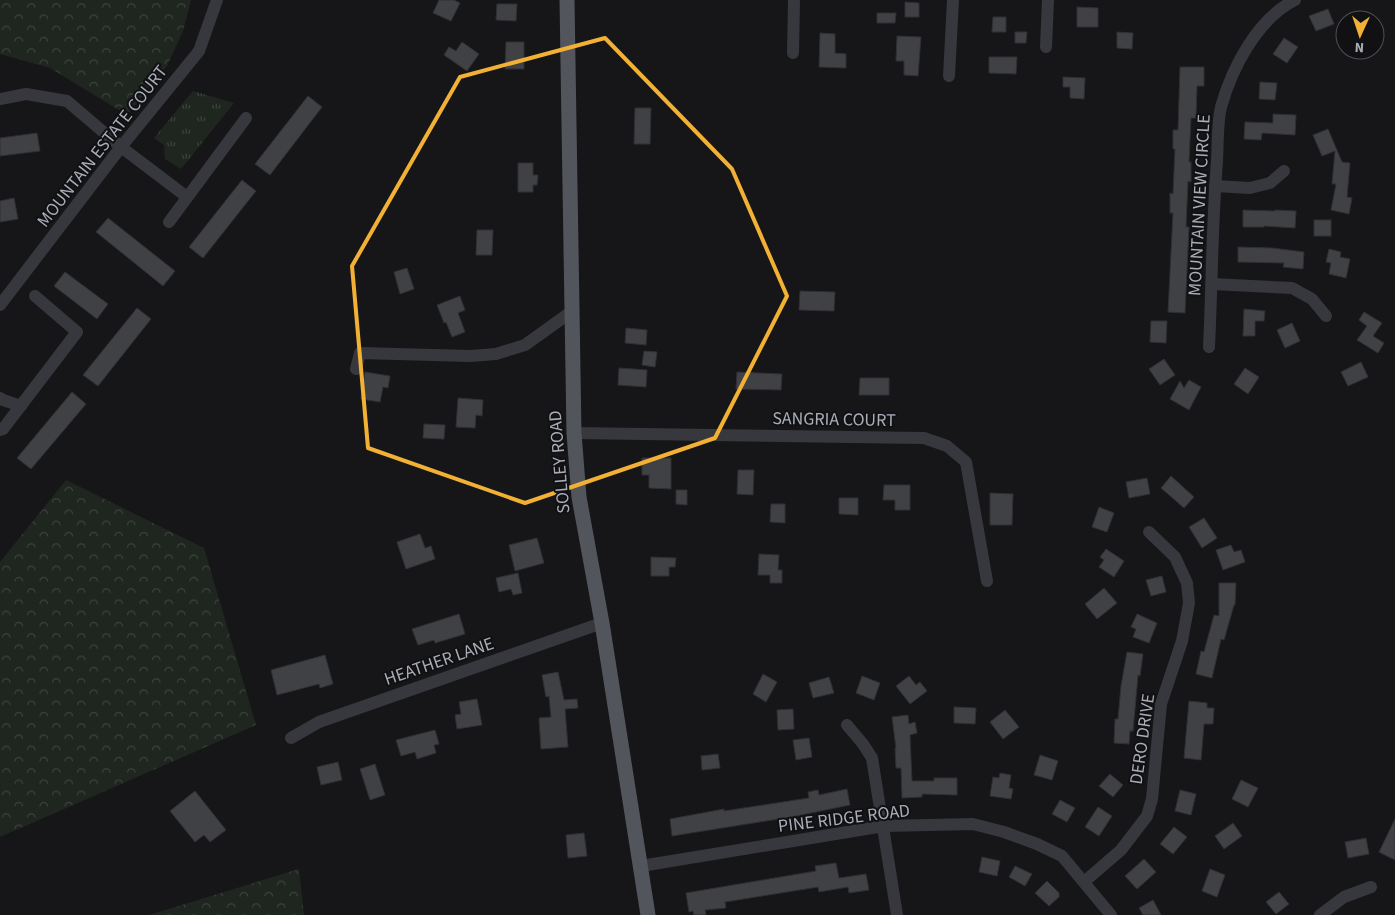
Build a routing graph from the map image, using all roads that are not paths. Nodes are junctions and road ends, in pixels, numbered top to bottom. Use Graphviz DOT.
graph roads {
  1 [pos="217,0"];
  2 [pos="567,0"];
  3 [pos="794,0"];
  4 [pos="953,0"];
  5 [pos="1048,0"];
  6 [pos="1295,0"];
  7 [pos="1046,48"];
  8 [pos="793,53"];
  9 [pos="949,76"];
  10 [pos="0,99"];
  11 [pos="246,118"];
  12 [pos="121,147"];
  13 [pos="1284,171"];
  14 [pos="1215,186"];
  15 [pos="188,197"];
  16 [pos="169,222"];
  17 [pos="1212,284"];
  18 [pos="35,296"];
  19 [pos="0,305"];
  20 [pos="572,312"];
  21 [pos="1326,316"];
  22 [pos="1209,347"];
  23 [pos="356,369"];
  24 [pos="0,398"];
  25 [pos="20,406"];
  26 [pos="0,430"];
  27 [pos="574,433"];
  28 [pos="1149,532"];
  29 [pos="987,581"];
  30 [pos="602,623"];
  31 [pos="846,725"];
  32 [pos="291,738"];
  33 [pos="884,826"];
  34 [pos="641,866"];
  35 [pos="1084,882"];
  36 [pos="1371,887"];
  37 [pos="648,915"];
  38 [pos="897,915"];
  39 [pos="1111,915"];
  40 [pos="1320,915"];
  1 -- 12 [label="street, MOUNTAIN ESTATE COURT"];
  2 -- 20 [label="main road, SOLLEY ROAD"];
  3 -- 8 [label="street"];
  4 -- 9 [label="street"];
  5 -- 7 [label="street"];
  6 -- 14 [label="street, MOUNTAIN VIEW CIRCLE"];
  10 -- 12 [label="street"];
  11 -- 15 [label="street"];
  12 -- 15 [label="street"];
  12 -- 19 [label="street, MOUNTAIN ESTATE COURT"];
  13 -- 14 [label="street"];
  14 -- 17 [label="street, MOUNTAIN VIEW CIRCLE"];
  15 -- 16 [label="street"];
  17 -- 21 [label="street"];
  17 -- 22 [label="street, MOUNTAIN VIEW CIRCLE"];
  18 -- 25 [label="street"];
  20 -- 23 [label="street"];
  20 -- 27 [label="main road, SOLLEY ROAD"];
  24 -- 25 [label="street"];
  25 -- 26 [label="street"];
  27 -- 29 [label="street, SANGRIA COURT"];
  27 -- 30 [label="main road, SOLLEY ROAD"];
  28 -- 35 [label="street, DERO DRIVE"];
  30 -- 32 [label="street, HEATHER LANE"];
  30 -- 34 [label="main road, SOLLEY ROAD"];
  31 -- 33 [label="street"];
  33 -- 34 [label="street, PINE RIDGE ROAD"];
  33 -- 35 [label="street, PINE RIDGE ROAD"];
  33 -- 38 [label="street"];
  34 -- 37 [label="main road, SOLLEY ROAD"];
  35 -- 39 [label="street, PINE RIDGE ROAD"];
  36 -- 40 [label="street"];
}
